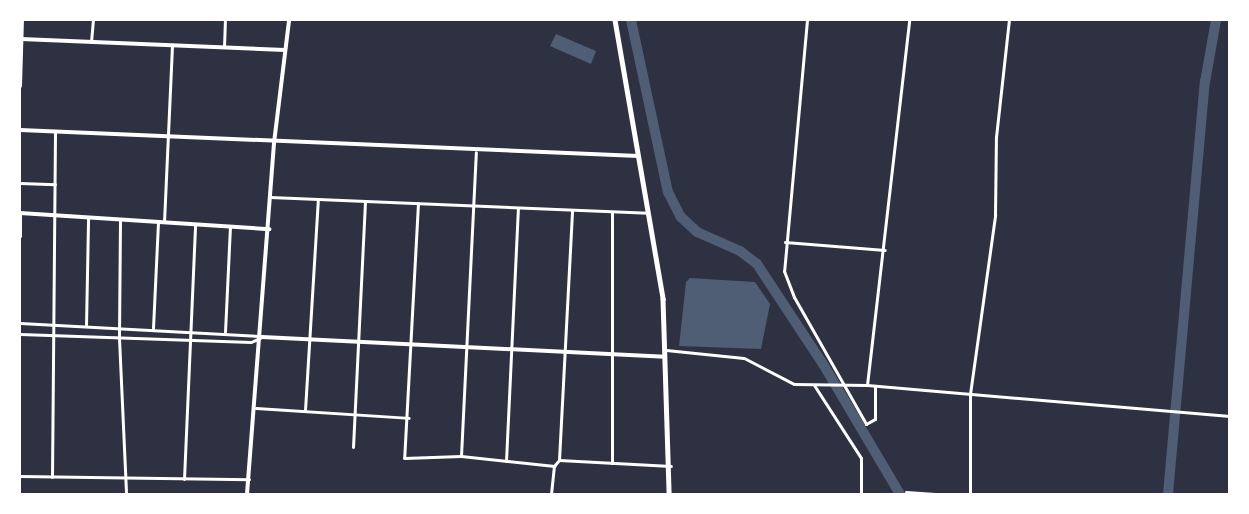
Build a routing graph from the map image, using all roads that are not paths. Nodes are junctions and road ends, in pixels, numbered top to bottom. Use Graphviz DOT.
graph roads {
  1 [pos="22,20"];
  2 [pos="93,20"];
  3 [pos="225,20"];
  4 [pos="289,20"];
  5 [pos="615,20"];
  6 [pos="807,20"];
  7 [pos="909,20"];
  8 [pos="1009,20"];
  9 [pos="21,39"];
  10 [pos="91,42"];
  11 [pos="172,45"];
  12 [pos="224,47"];
  13 [pos="285,50"];
  14 [pos="20,86"];
  15 [pos="20,130"];
  16 [pos="55,131"];
  17 [pos="169,137"];
  18 [pos="274,143"];
  19 [pos="476,152"];
  20 [pos="639,156"];
  21 [pos="20,183"];
  22 [pos="55,184"];
  23 [pos="270,196"];
  24 [pos="318,199"];
  25 [pos="365,201"];
  26 [pos="418,203"];
  27 [pos="473,206"];
  28 [pos="518,208"];
  29 [pos="572,210"];
  30 [pos="612,212"];
  31 [pos="20,213"];
  32 [pos="650,214"];
  33 [pos="55,215"];
  34 [pos="88,218"];
  35 [pos="120,221"];
  36 [pos="158,222"];
  37 [pos="164,222"];
  38 [pos="195,224"];
  39 [pos="230,227"];
  40 [pos="268,229"];
  41 [pos="20,236"];
  42 [pos="785,242"];
  43 [pos="885,250"];
  44 [pos="20,323"];
  45 [pos="55,325"];
  46 [pos="86,326"];
  47 [pos="119,327"];
  48 [pos="153,328"];
  49 [pos="189,330"];
  50 [pos="225,332"];
  51 [pos="20,334"];
  52 [pos="54,336"];
  53 [pos="262,337"];
  54 [pos="119,338"];
  55 [pos="310,339"];
  56 [pos="189,340"];
  57 [pos="358,343"];
  58 [pos="412,345"];
  59 [pos="466,347"];
  60 [pos="511,349"];
  61 [pos="666,350"];
  62 [pos="563,352"];
  63 [pos="613,354"];
  64 [pos="666,357"];
  65 [pos="814,384"];
  66 [pos="844,384"];
  67 [pos="867,385"];
  68 [pos="875,386"];
  69 [pos="970,394"];
  70 [pos="256,408"];
  71 [pos="305,410"];
  72 [pos="354,414"];
  73 [pos="1230,416"];
  74 [pos="409,418"];
  75 [pos="353,447"];
  76 [pos="461,456"];
  77 [pos="506,460"];
  78 [pos="559,460"];
  79 [pos="612,464"];
  80 [pos="554,466"];
  81 [pos="671,466"];
  82 [pos="20,476"];
  83 [pos="52,477"];
  84 [pos="124,479"];
  85 [pos="184,479"];
  86 [pos="249,479"];
  87 [pos="906,492"];
  88 [pos="126,495"];
  89 [pos="247,495"];
  90 [pos="551,495"];
  91 [pos="669,495"];
  92 [pos="861,495"];
  93 [pos="935,495"];
  94 [pos="970,495"];
  1 -- 9 [label="street"];
  2 -- 10 [label="street"];
  3 -- 12 [label="street"];
  4 -- 13 [label="street"];
  5 -- 20 [label="main road"];
  6 -- 42 [label="street"];
  7 -- 43 [label="street"];
  8 -- 69 [label="street"];
  9 -- 10 [label="street"];
  9 -- 14 [label="street"];
  10 -- 11 [label="street"];
  11 -- 12 [label="street"];
  11 -- 17 [label="street"];
  12 -- 13 [label="street"];
  13 -- 18 [label="street"];
  15 -- 16 [label="street"];
  16 -- 17 [label="street"];
  16 -- 22 [label="street"];
  17 -- 18 [label="street"];
  17 -- 37 [label="street"];
  18 -- 19 [label="street"];
  18 -- 23 [label="street"];
  19 -- 20 [label="street"];
  19 -- 27 [label="street"];
  20 -- 32 [label="main road"];
  21 -- 22 [label="street"];
  22 -- 33 [label="street"];
  23 -- 24 [label="street"];
  23 -- 40 [label="street"];
  24 -- 25 [label="street"];
  24 -- 55 [label="street"];
  25 -- 26 [label="street"];
  25 -- 57 [label="street"];
  26 -- 27 [label="street"];
  26 -- 58 [label="street"];
  27 -- 28 [label="street"];
  27 -- 59 [label="street"];
  28 -- 29 [label="street"];
  28 -- 60 [label="street"];
  29 -- 30 [label="street"];
  29 -- 62 [label="street"];
  30 -- 32 [label="street"];
  30 -- 63 [label="street"];
  31 -- 33 [label="street"];
  31 -- 41 [label="street"];
  32 -- 61 [label="main road"];
  33 -- 34 [label="street"];
  33 -- 45 [label="street"];
  34 -- 35 [label="street"];
  34 -- 46 [label="street"];
  35 -- 36 [label="street"];
  35 -- 47 [label="street"];
  36 -- 37 [label="street"];
  36 -- 48 [label="street"];
  37 -- 38 [label="street"];
  38 -- 39 [label="street"];
  38 -- 49 [label="street"];
  39 -- 40 [label="street"];
  39 -- 50 [label="street"];
  40 -- 53 [label="street"];
  42 -- 43 [label="street"];
  42 -- 66 [label="street"];
  43 -- 67 [label="street"];
  44 -- 45 [label="street"];
  45 -- 46 [label="street"];
  45 -- 52 [label="street"];
  46 -- 47 [label="street"];
  47 -- 48 [label="street"];
  47 -- 54 [label="street"];
  48 -- 49 [label="street"];
  49 -- 50 [label="street"];
  49 -- 56 [label="street"];
  50 -- 53 [label="street"];
  51 -- 52 [label="street"];
  52 -- 54 [label="street"];
  52 -- 83 [label="street"];
  53 -- 55 [label="street"];
  53 -- 56 [label="street"];
  53 -- 70 [label="street"];
  54 -- 56 [label="street"];
  54 -- 84 [label="street"];
  55 -- 57 [label="street"];
  55 -- 71 [label="street"];
  56 -- 85 [label="street"];
  57 -- 58 [label="street"];
  57 -- 72 [label="street"];
  58 -- 59 [label="street"];
  58 -- 74 [label="street"];
  59 -- 60 [label="street"];
  59 -- 76 [label="street"];
  60 -- 62 [label="street"];
  60 -- 77 [label="street"];
  61 -- 64 [label="main road"];
  61 -- 65 [label="street"];
  62 -- 63 [label="street"];
  62 -- 78 [label="street"];
  63 -- 64 [label="street"];
  63 -- 79 [label="street"];
  64 -- 81 [label="main road"];
  65 -- 66 [label="street"];
  65 -- 92 [label="street"];
  66 -- 67 [label="street"];
  66 -- 68 [label="street"];
  67 -- 68 [label="street"];
  68 -- 69 [label="street"];
  69 -- 73 [label="street"];
  69 -- 94 [label="street"];
  70 -- 71 [label="street"];
  70 -- 86 [label="street"];
  71 -- 72 [label="street"];
  72 -- 74 [label="street"];
  72 -- 75 [label="street"];
  74 -- 76 [label="street"];
  76 -- 77 [label="street"];
  77 -- 80 [label="street"];
  78 -- 79 [label="street"];
  78 -- 80 [label="street"];
  79 -- 81 [label="street"];
  80 -- 90 [label="street"];
  81 -- 91 [label="main road"];
  82 -- 83 [label="street"];
  83 -- 84 [label="street"];
  84 -- 85 [label="street"];
  84 -- 88 [label="street"];
  85 -- 86 [label="street"];
  86 -- 89 [label="street"];
  87 -- 93 [label="street"];
}
